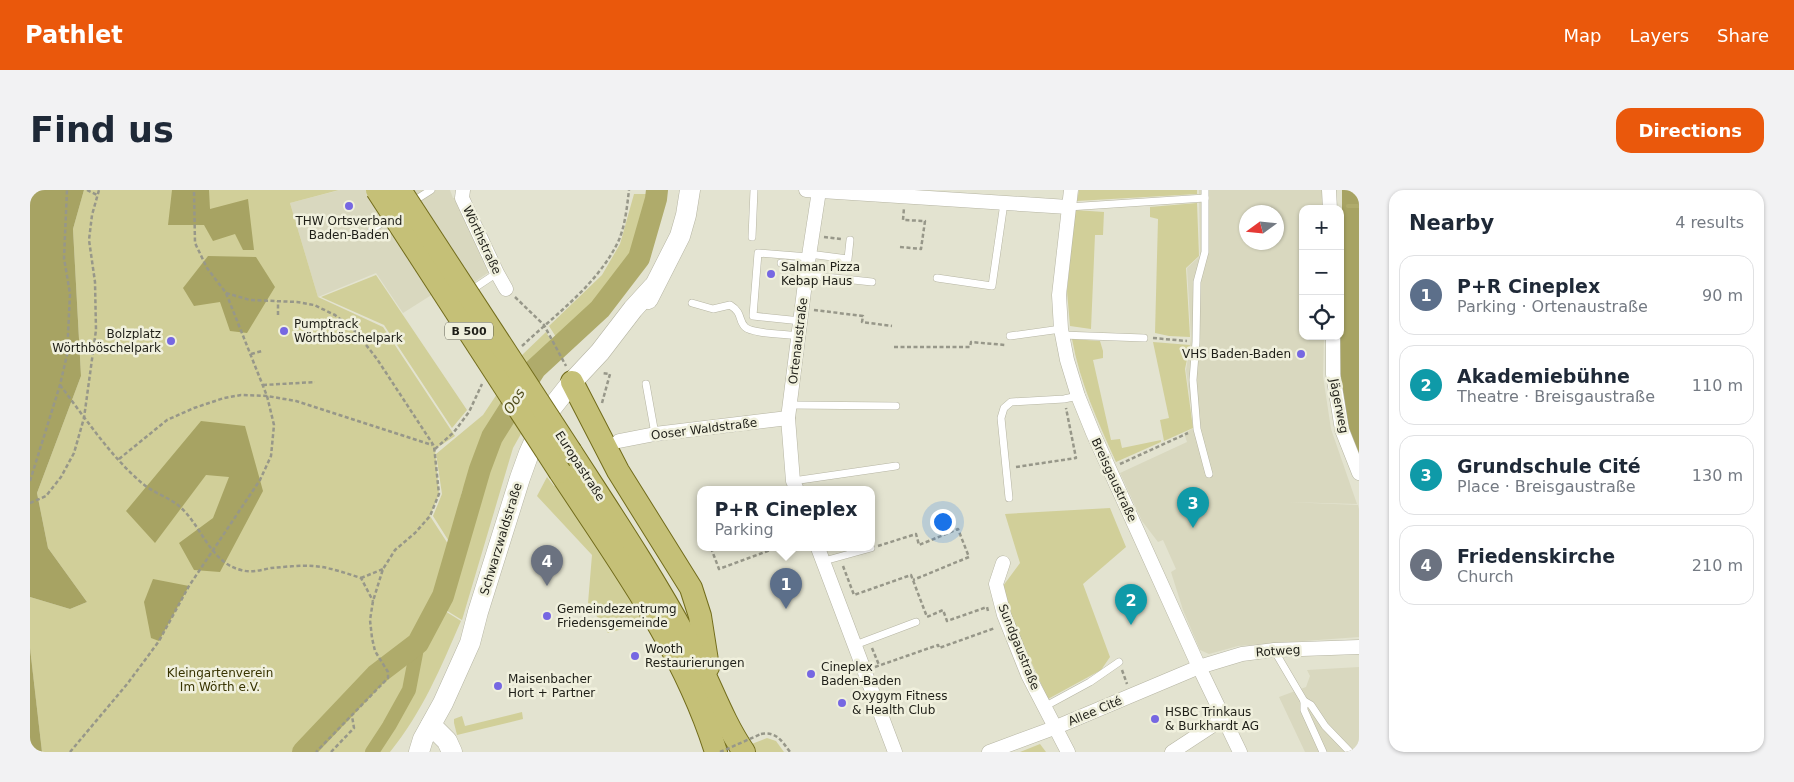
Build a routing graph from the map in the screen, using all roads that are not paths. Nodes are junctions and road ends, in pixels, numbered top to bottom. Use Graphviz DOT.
graph roads {
  1 [pos="377,190"];
  2 [pos="400,190"];
  3 [pos="431,190"];
  4 [pos="463,190"];
  5 [pos="690,190"];
  6 [pos="754,190"];
  7 [pos="1071,190"];
  8 [pos="1205,190"];
  9 [pos="1329,190"];
  10 [pos="812,191"];
  11 [pos="1205,198"];
  12 [pos="1004,203"];
  13 [pos="1330,205"];
  14 [pos="1068,208"];
  15 [pos="372,229"];
  16 [pos="752,237"];
  17 [pos="850,240"];
  18 [pos="781,263"];
  19 [pos="808,263"];
  20 [pos="497,273"];
  21 [pos="936,278"];
  22 [pos="872,282"];
  23 [pos="506,289"];
  24 [pos="692,303"];
  25 [pos="440,310"];
  26 [pos="801,322"];
  27 [pos="1062,332"];
  28 [pos="1010,336"];
  29 [pos="1144,338"];
  30 [pos="1333,340"];
  31 [pos="572,382"];
  32 [pos="646,384"];
  33 [pos="1078,396"];
  34 [pos="896,406"];
  35 [pos="789,412"];
  36 [pos="655,434"];
  37 [pos="619,441"];
  38 [pos="896,466"];
  39 [pos="1209,474"];
  40 [pos="1359,474"];
  41 [pos="795,486"];
  42 [pos="1008,498"];
  43 [pos="819,551"];
  44 [pos="859,551"];
  45 [pos="824,561"];
  46 [pos="1003,563"];
  47 [pos="916,622"];
  48 [pos="855,644"];
  49 [pos="1359,647"];
  50 [pos="1274,650"];
  51 [pos="1119,662"];
  52 [pos="1199,667"];
  53 [pos="711,690"];
  54 [pos="1304,701"];
  55 [pos="1044,707"];
  56 [pos="1224,718"];
  57 [pos="1054,728"];
  58 [pos="427,742"];
  59 [pos="407,752"];
  60 [pos="452,752"];
  61 [pos="716,752"];
  62 [pos="744,752"];
  63 [pos="895,752"];
  64 [pos="989,752"];
  65 [pos="1068,752"];
  66 [pos="1172,752"];
  67 [pos="1240,752"];
  68 [pos="1323,752"];
  69 [pos="1350,752"];
  1 -- 61 [label="main road, Europastraße / B 500, bridge"];
  2 -- 53 [label="main road, Europastraße / B 500, bridge"];
  3 -- 15 [label="lane"];
  4 -- 20 [label="street, Wörthstraße"];
  5 -- 31 [label="street, Schwarzwaldstraße"];
  6 -- 16 [label="lane"];
  7 -- 14 [label="street, Breisgaustraße"];
  8 -- 11 [label="lane"];
  9 -- 13 [label="street"];
  10 -- 12 [label="street"];
  10 -- 19 [label="street, Ortenaustraße"];
  11 -- 14 [label="lane"];
  11 -- 39 [label="lane"];
  12 -- 14 [label="street"];
  12 -- 21 [label="lane"];
  14 -- 27 [label="street, Breisgaustraße"];
  17 -- 19 [label="lane"];
  18 -- 19 [label="lane"];
  19 -- 22 [label="lane"];
  19 -- 26 [label="street, Ortenaustraße"];
  19 -- 26 [label="lane"];
  20 -- 23 [label="street, Wörthstraße"];
  20 -- 25 [label="lane"];
  24 -- 26 [label="lane"];
  26 -- 35 [label="street, Ortenaustraße"];
  27 -- 28 [label="lane"];
  27 -- 29 [label="lane"];
  27 -- 33 [label="street, Breisgaustraße"];
  30 -- 40 [label="street, Jägerweg"];
  31 -- 53 [label="main road"];
  31 -- 58 [label="street, Schwarzwaldstraße"];
  32 -- 36 [label="lane"];
  33 -- 42 [label="lane"];
  33 -- 52 [label="street, Breisgaustraße"];
  34 -- 35 [label="lane"];
  35 -- 36 [label="street, Ooser Waldstraße"];
  35 -- 41 [label="street, Ortenaustraße"];
  36 -- 37 [label="street, Ooser Waldstraße"];
  38 -- 41 [label="lane"];
  43 -- 45 [label="street"];
  44 -- 45 [label="lane"];
  45 -- 48 [label="street"];
  46 -- 55 [label="street, Sundgaustraße"];
  47 -- 48 [label="lane"];
  48 -- 63 [label="street"];
  49 -- 50 [label="street, Rotweg"];
  50 -- 52 [label="street, Rotweg"];
  50 -- 54 [label="lane"];
  51 -- 55 [label="lane"];
  52 -- 56 [label="street, Breisgaustraße"];
  52 -- 57 [label="street, Allee Cité"];
  53 -- 62 [label="main road, Europastraße / B 500"];
  54 -- 68 [label="lane"];
  54 -- 69 [label="lane"];
  55 -- 57 [label="street, Sundgaustraße"];
  56 -- 66 [label="street"];
  56 -- 67 [label="street, Breisgaustraße"];
  57 -- 64 [label="street, Allee Cité"];
  57 -- 65 [label="street, Sundgaustraße"];
  58 -- 59 [label="street, Schwarzwaldstraße"];
  58 -- 60 [label="street"];
}
